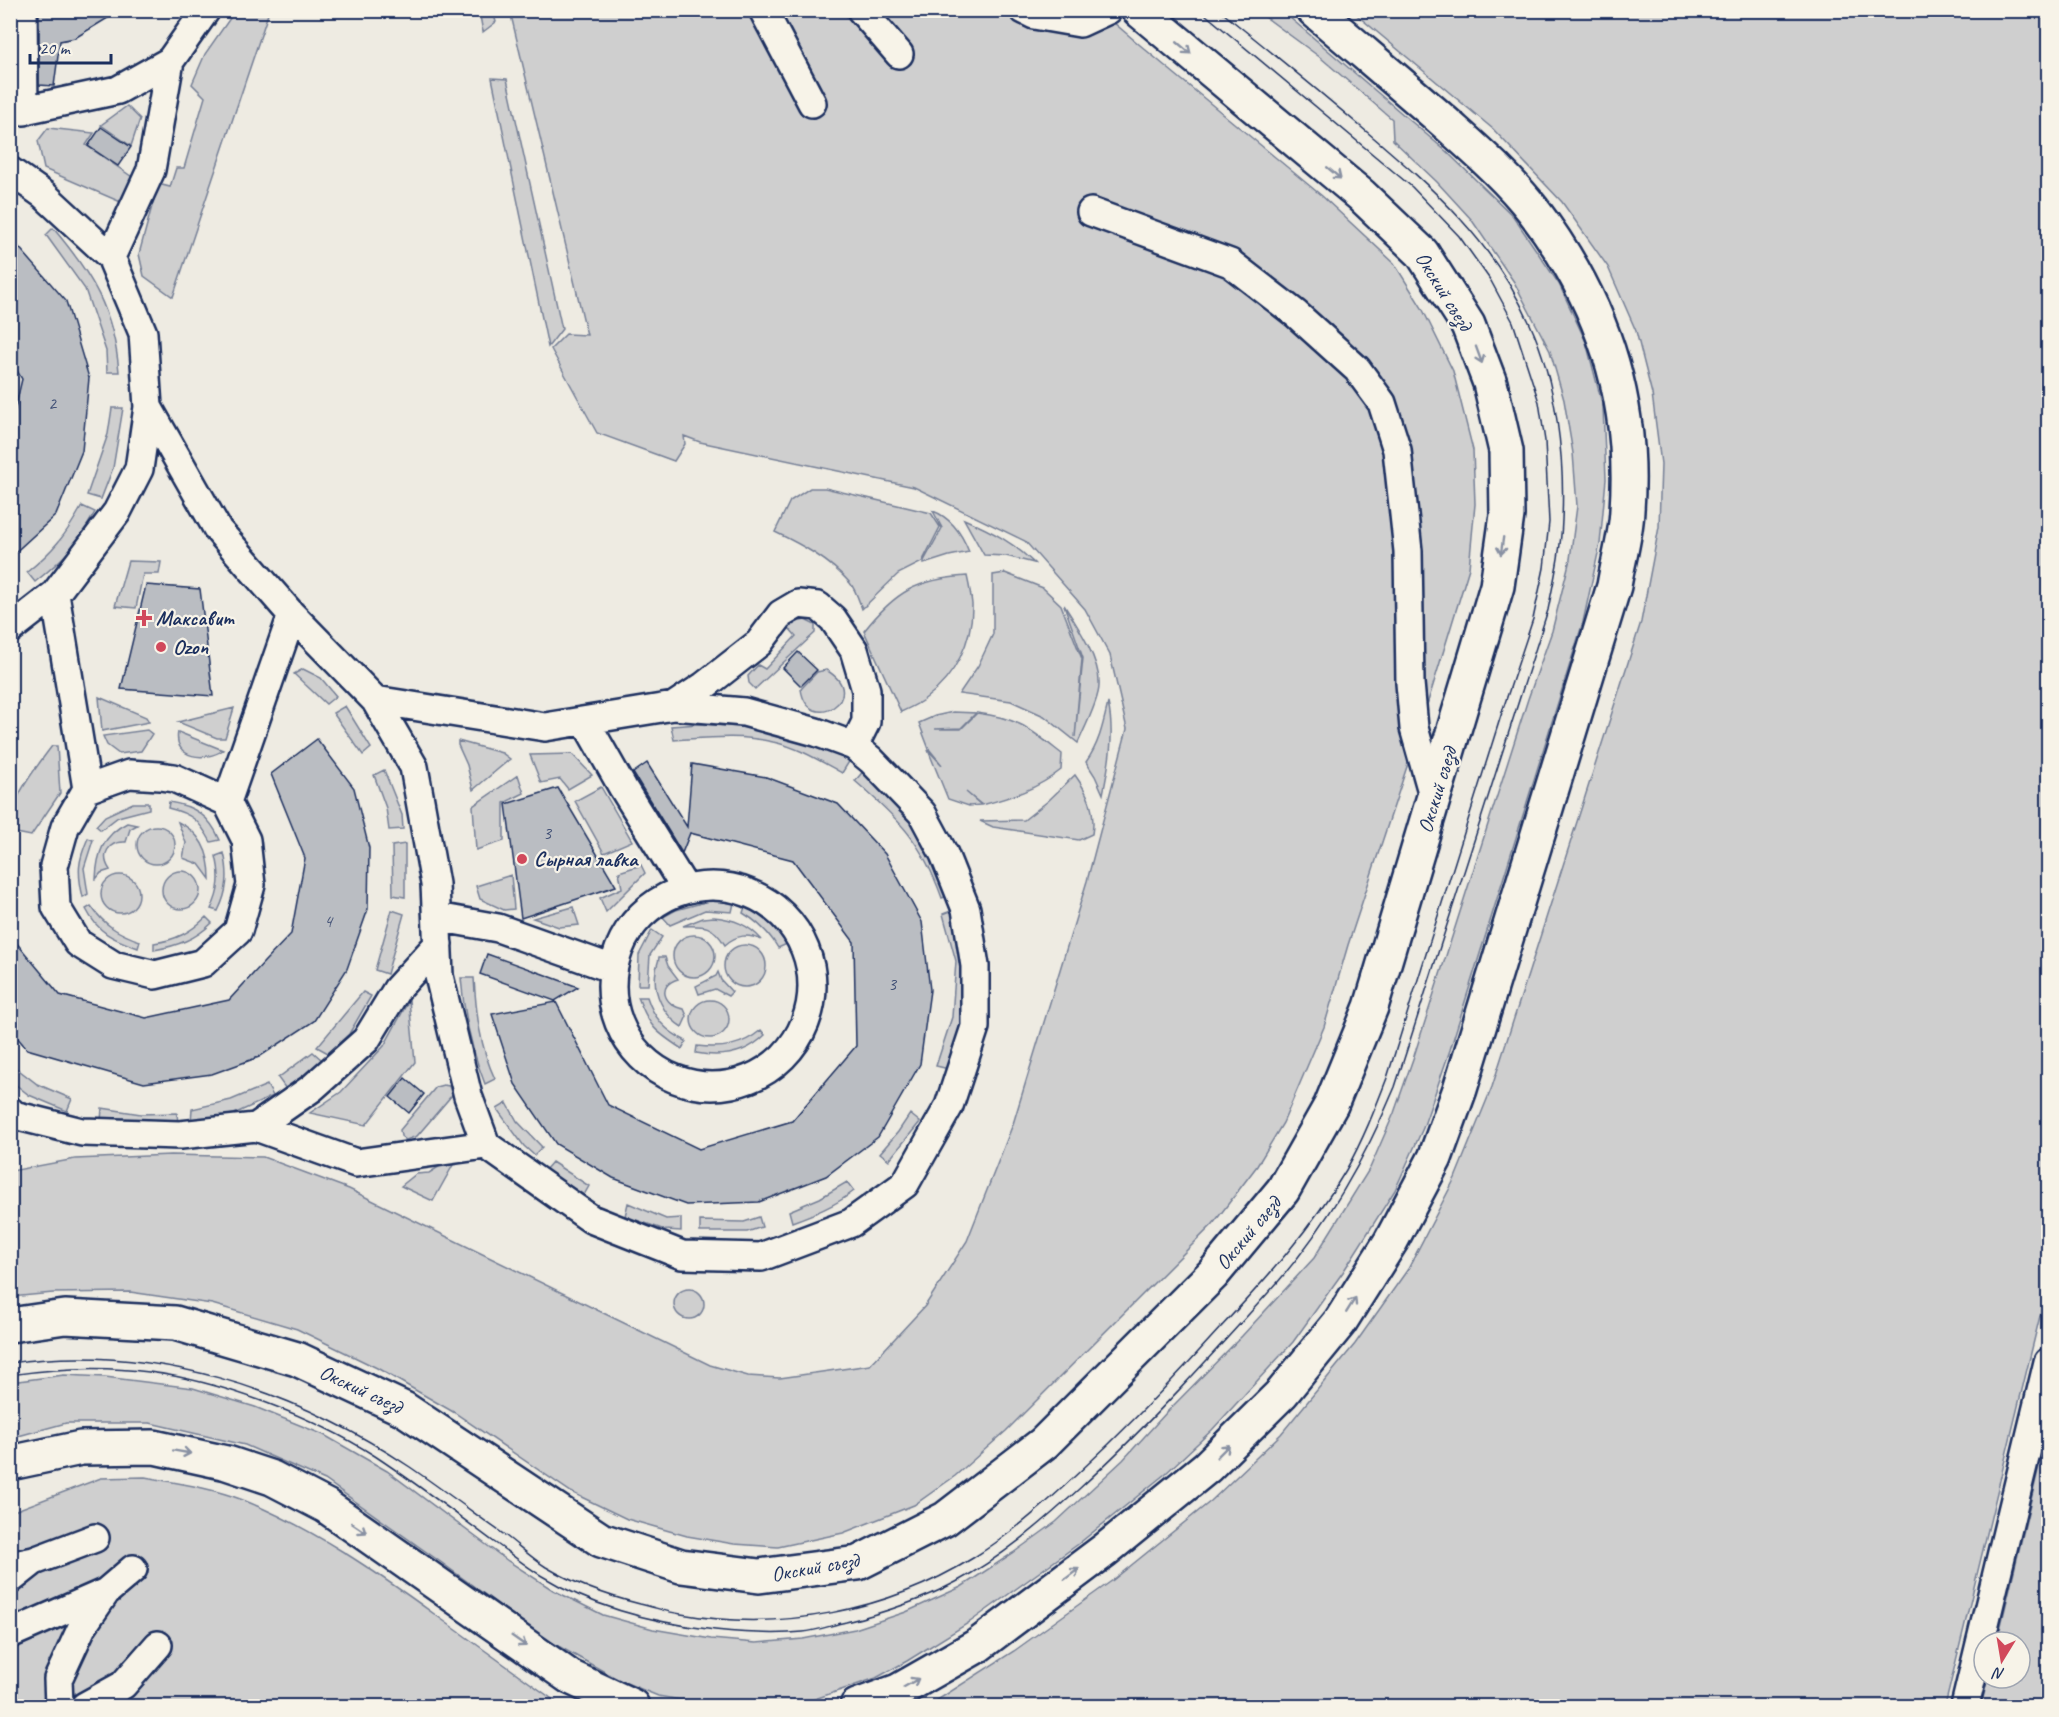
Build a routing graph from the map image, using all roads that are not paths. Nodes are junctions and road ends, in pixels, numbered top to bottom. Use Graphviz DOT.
graph roads {
  1 [pos="23,10"];
  2 [pos="206,10"];
  3 [pos="763,10"];
  4 [pos="861,10"];
  5 [pos="1024,10"];
  6 [pos="1108,10"];
  7 [pos="1139,10"];
  8 [pos="1314,10"];
  9 [pos="899,54"];
  10 [pos="170,61"];
  11 [pos="812,103"];
  12 [pos="17,112"];
  13 [pos="10,171"];
  14 [pos="1091,212"];
  15 [pos="111,257"];
  16 [pos="148,407"];
  17 [pos="55,594"];
  18 [pos="292,615"];
  19 [pos="10,629"];
  20 [pos="375,700"];
  21 [pos="674,706"];
  22 [pos="585,721"];
  23 [pos="854,746"];
  24 [pos="87,789"];
  25 [pos="1434,799"];
  26 [pos="227,802"];
  27 [pos="686,888"];
  28 [pos="437,917"];
  29 [pos="438,944"];
  30 [pos="613,969"];
  31 [pos="10,1111"];
  32 [pos="256,1127"];
  33 [pos="486,1145"];
  34 [pos="10,1325"];
  35 [pos="2049,1362"];
  36 [pos="124,1447"];
  37 [pos="10,1463"];
  38 [pos="10,1481"];
  39 [pos="95,1538"];
  40 [pos="22,1563"];
  41 [pos="133,1569"];
  42 [pos="10,1580"];
  43 [pos="106,1592"];
  44 [pos="10,1634"];
  45 [pos="158,1645"];
  46 [pos="59,1707"];
  47 [pos="85,1707"];
  48 [pos="632,1707"];
  49 [pos="857,1707"];
  50 [pos="1965,1707"];
  1 -- 12 [label="street"];
  2 -- 10 [label="street"];
  3 -- 11 [label="street"];
  4 -- 9 [label="street"];
  5 -- 6 [label="street"];
  7 -- 25 [label="main road, Окский съезд, one-way"];
  49 -- 8 [label="main road, one-way"];
  10 -- 12 [label="street"];
  10 -- 15 [label="street"];
  13 -- 15 [label="street"];
  14 -- 25 [label="street"];
  15 -- 16 [label="street"];
  16 -- 17 [label="street"];
  16 -- 18 [label="street"];
  17 -- 19 [label="street"];
  17 -- 24 [label="street"];
  18 -- 20 [label="street"];
  18 -- 26 [label="street"];
  20 -- 22 [label="street"];
  20 -- 28 [label="street"];
  21 -- 22 [label="street"];
  21 -- 23 [label="street"];
  21 -- 23 [label="street"];
  22 -- 27 [label="street"];
  23 -- 33 [label="street"];
  24 -- 26 [label="street"];
  24 -- 26 [label="street"];
  25 -- 34 [label="main road, Окский съезд"];
  27 -- 30 [label="street"];
  27 -- 30 [label="street"];
  28 -- 29 [label="street"];
  28 -- 30 [label="street"];
  29 -- 32 [label="street"];
  29 -- 33 [label="street"];
  31 -- 32 [label="street"];
  32 -- 33 [label="street"];
  35 -- 50 [label="street"];
  36 -- 37 [label="main road"];
  36 -- 38 [label="main road"];
  36 -- 48 [label="main road, one-way"];
  39 -- 40 [label="street"];
  40 -- 42 [label="street"];
  41 -- 43 [label="street"];
  43 -- 44 [label="street"];
  43 -- 46 [label="street"];
  45 -- 47 [label="street"];
}
